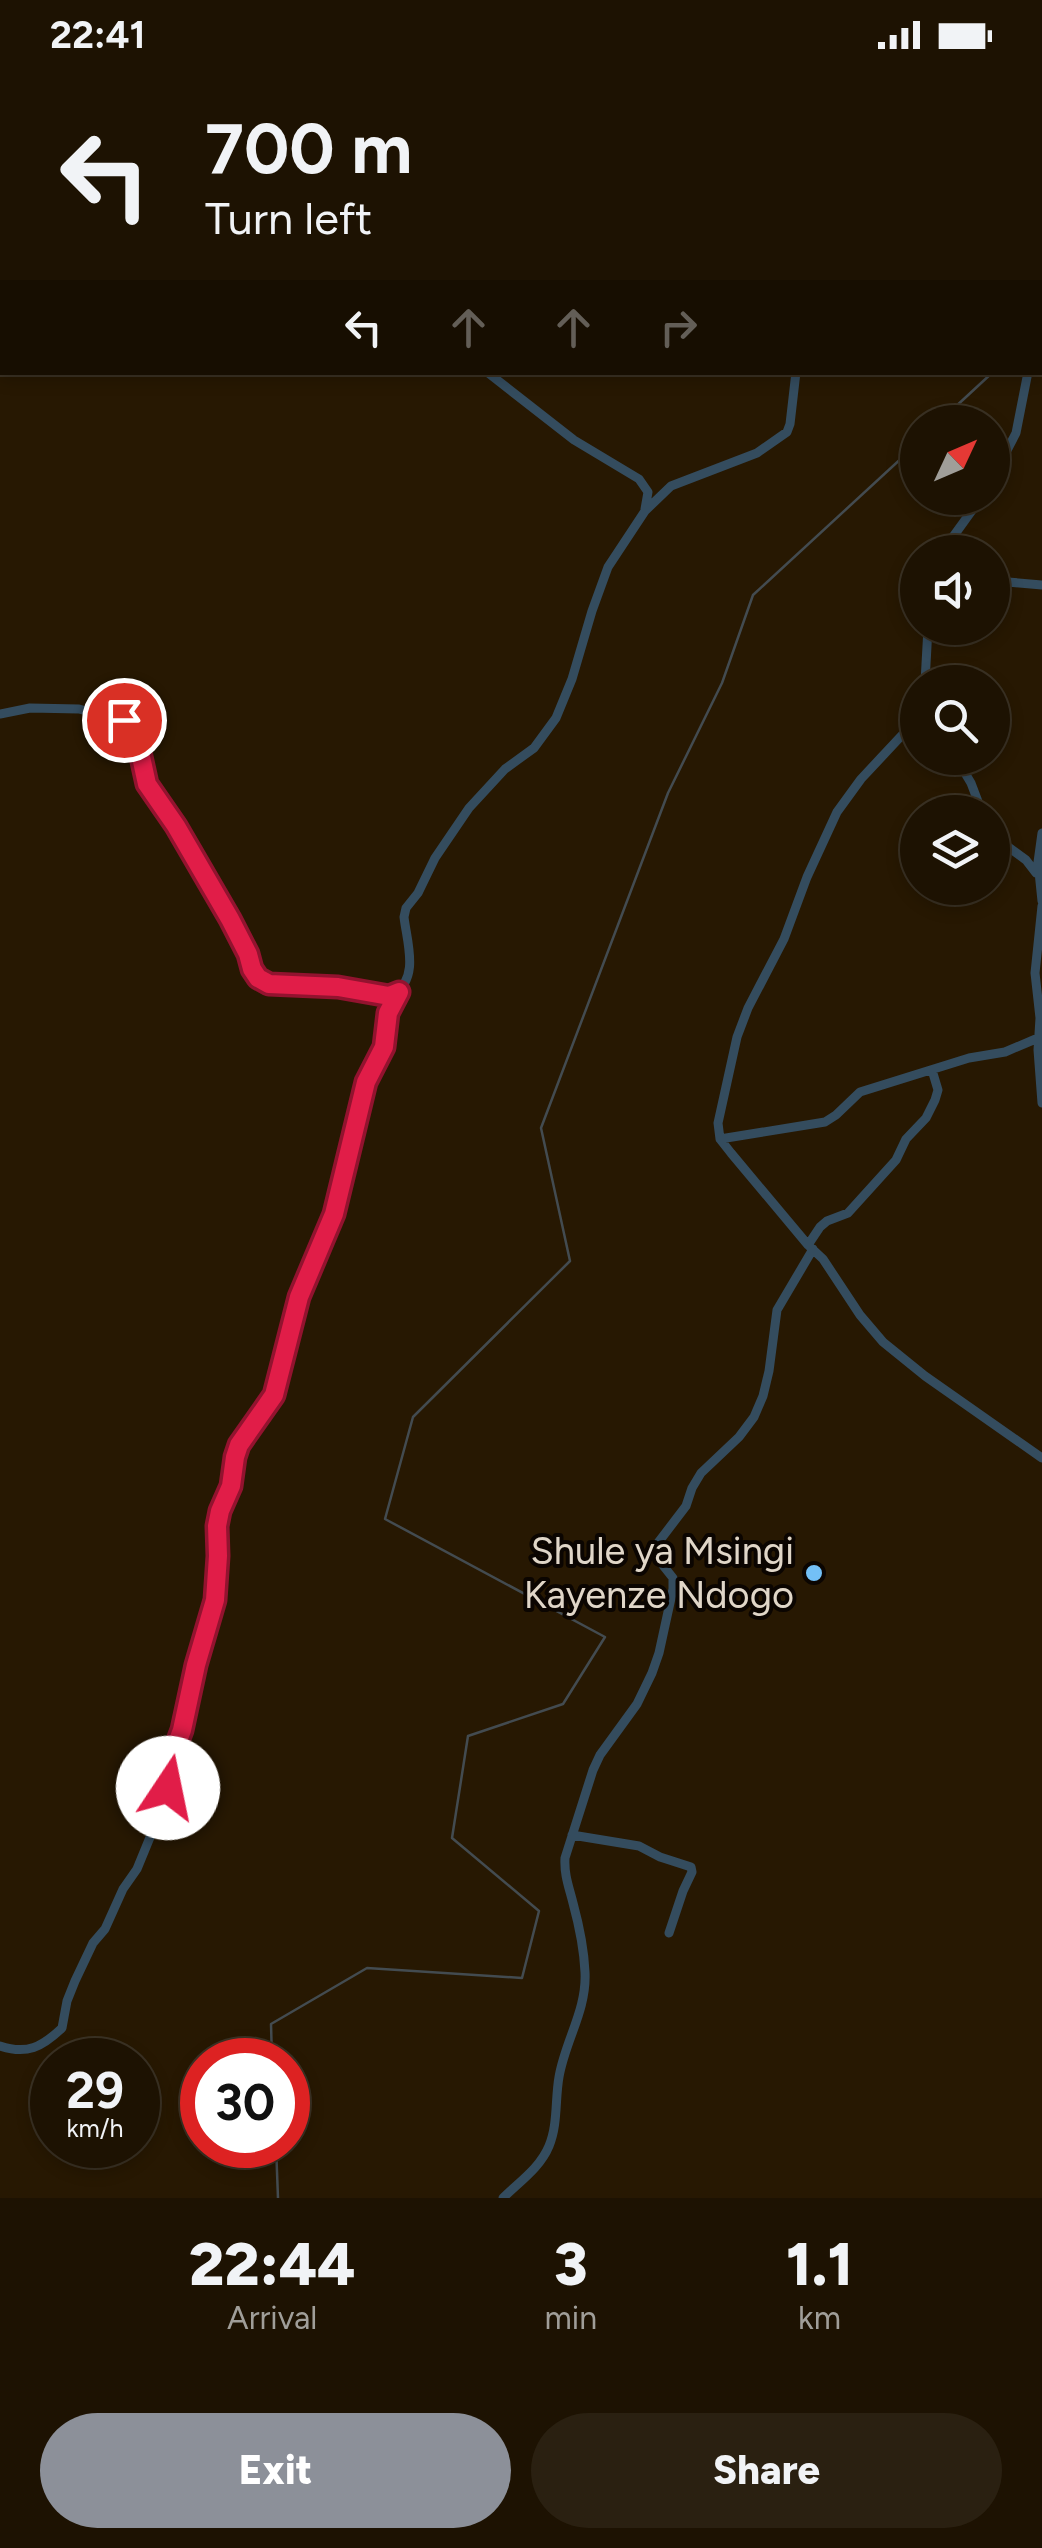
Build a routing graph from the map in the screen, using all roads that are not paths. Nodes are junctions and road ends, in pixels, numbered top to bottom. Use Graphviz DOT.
graph roads {
  1 [pos="491,375"];
  2 [pos="796,375"];
  3 [pos="1027,375"];
  4 [pos="1010,444"];
  5 [pos="640,479"];
  6 [pos="671,486"];
  7 [pos="644,511"];
  8 [pos="1010,582"];
  9 [pos="1042,585"];
  10 [pos="0,714"];
  11 [pos="900,737"];
  12 [pos="1042,833"];
  13 [pos="1010,848"];
  14 [pos="1039,855"];
  15 [pos="1026,860"];
  16 [pos="1041,887"];
  17 [pos="1042,904"];
  18 [pos="399,992"];
  19 [pos="1038,1038"];
  20 [pos="932,1070"];
  21 [pos="1042,1103"];
  22 [pos="720,1139"];
  23 [pos="811,1247"];
  24 [pos="1042,1458"];
  25 [pos="572,1835"];
  26 [pos="669,1934"];
  27 [pos="0,2046"];
  28 [pos="503,2198"];
  1 -- 5 [label="street"];
  2 -- 6 [label="street"];
  3 -- 4 [label="street"];
  5 -- 6 [label="street"];
  5 -- 7 [label="street"];
  6 -- 7 [label="street"];
  7 -- 18 [label="street"];
  8 -- 9 [label="street"];
  10 -- 18 [label="street"];
  11 -- 22 [label="street"];
  12 -- 14 [label="street"];
  13 -- 15 [label="street"];
  14 -- 15 [label="street"];
  14 -- 16 [label="street"];
  15 -- 16 [label="street"];
  16 -- 17 [label="street"];
  17 -- 19 [label="street"];
  18 -- 27 [label="street"];
  19 -- 20 [label="street"];
  19 -- 21 [label="street"];
  20 -- 22 [label="street"];
  20 -- 23 [label="street"];
  22 -- 23 [label="street"];
  23 -- 24 [label="street"];
  23 -- 25 [label="street"];
  25 -- 26 [label="street"];
  25 -- 28 [label="street"];
}
